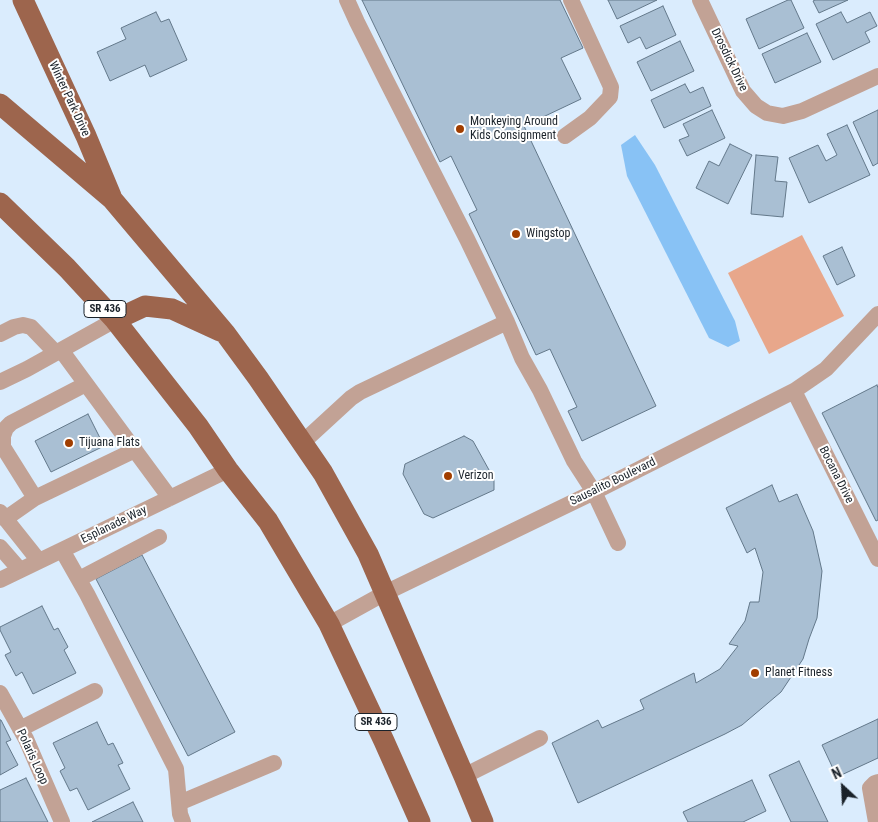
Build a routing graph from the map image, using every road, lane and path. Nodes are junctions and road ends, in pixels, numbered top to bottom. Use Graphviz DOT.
graph roads {
  1 [pos="23,0"];
  2 [pos="347,0"];
  3 [pos="571,0"];
  4 [pos="700,0"];
  5 [pos="878,76"];
  6 [pos="0,104"];
  7 [pos="565,136"];
  8 [pos="112,199"];
  9 [pos="0,203"];
  10 [pos="878,314"];
  11 [pos="115,320"];
  12 [pos="507,322"];
  13 [pos="224,333"];
  14 [pos="0,334"];
  15 [pos="58,351"];
  16 [pos="0,382"];
  17 [pos="86,384"];
  18 [pos="794,392"];
  19 [pos="302,442"];
  20 [pos="135,450"];
  21 [pos="228,470"];
  22 [pos="594,492"];
  23 [pos="35,498"];
  24 [pos="170,498"];
  25 [pos="3,515"];
  26 [pos="159,537"];
  27 [pos="618,543"];
  28 [pos="0,547"];
  29 [pos="62,550"];
  30 [pos="878,559"];
  31 [pos="39,561"];
  32 [pos="20,570"];
  33 [pos="79,579"];
  34 [pos="0,580"];
  35 [pos="385,593"];
  36 [pos="329,624"];
  37 [pos="95,691"];
  38 [pos="0,693"];
  39 [pos="20,729"];
  40 [pos="540,738"];
  41 [pos="274,763"];
  42 [pos="464,776"];
  43 [pos="878,782"];
  44 [pos="179,804"];
  45 [pos="62,822"];
  46 [pos="183,822"];
  47 [pos="420,822"];
  48 [pos="483,822"];
  49 [pos="876,822"];
  1 -- 8 [label="main road, Winter Park Drive"];
  2 -- 12 [label="street"];
  3 -- 7 [label="street"];
  4 -- 5 [label="street, Drosdick Drive"];
  6 -- 8 [label="main road"];
  8 -- 13 [label="main road"];
  9 -- 11 [label="main road, SR 436"];
  10 -- 18 [label="street, Sausalito Boulevard"];
  11 -- 13 [label="main road"];
  11 -- 15 [label="street"];
  11 -- 21 [label="main road, SR 436"];
  12 -- 19 [label="street"];
  12 -- 22 [label="street"];
  13 -- 19 [label="main road"];
  14 -- 15 [label="street"];
  15 -- 16 [label="street"];
  15 -- 17 [label="street"];
  17 -- 20 [label="street"];
  17 -- 23 [label="street"];
  18 -- 22 [label="street, Sausalito Boulevard"];
  18 -- 30 [label="street, Bocana Drive"];
  19 -- 35 [label="main road"];
  20 -- 23 [label="street"];
  20 -- 24 [label="street"];
  21 -- 24 [label="street, Esplanade Way"];
  21 -- 36 [label="main road, SR 436"];
  22 -- 27 [label="street"];
  22 -- 35 [label="street, Sausalito Boulevard"];
  23 -- 25 [label="street"];
  24 -- 29 [label="street, Esplanade Way"];
  25 -- 31 [label="street"];
  26 -- 33 [label="street"];
  28 -- 32 [label="street"];
  29 -- 31 [label="street, Esplanade Way"];
  29 -- 33 [label="street"];
  31 -- 32 [label="street, Esplanade Way"];
  32 -- 34 [label="street, Esplanade Way"];
  33 -- 44 [label="street"];
  35 -- 36 [label="street, Sausalito Boulevard"];
  35 -- 42 [label="main road"];
  36 -- 47 [label="main road, SR 436"];
  37 -- 39 [label="street"];
  38 -- 39 [label="street, Polaris Loop"];
  39 -- 45 [label="street, Polaris Loop"];
  40 -- 42 [label="street"];
  41 -- 44 [label="street"];
  42 -- 48 [label="main road"];
  43 -- 49 [label="street"];
  44 -- 46 [label="street"];
}
